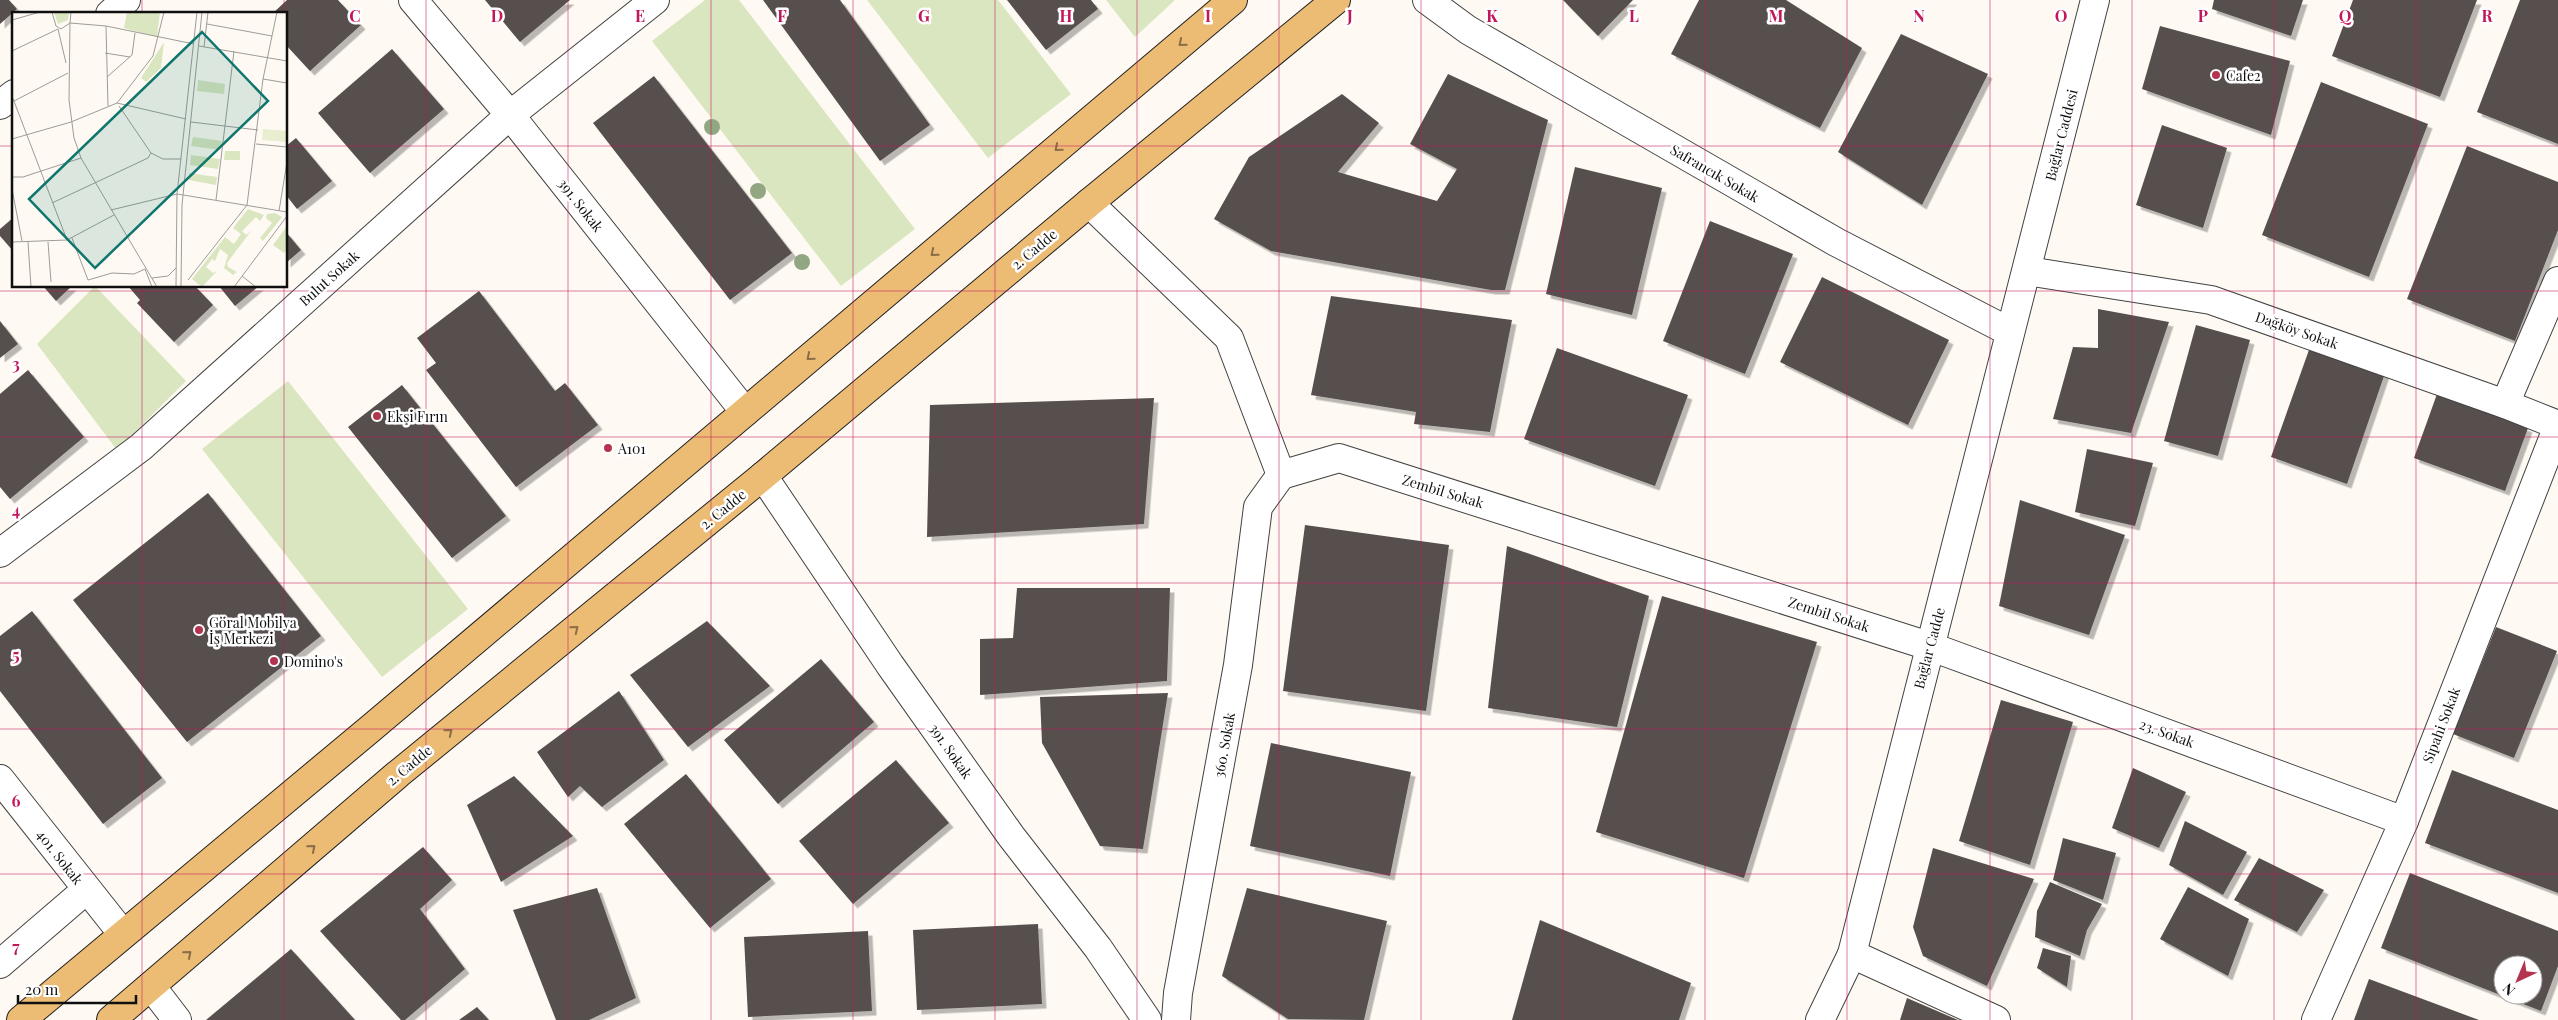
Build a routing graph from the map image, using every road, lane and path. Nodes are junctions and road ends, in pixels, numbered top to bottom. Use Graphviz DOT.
graph roads {
  1 [pos="126,0"];
  2 [pos="413,0"];
  3 [pos="656,0"];
  4 [pos="1232,0"];
  5 [pos="1336,0"];
  6 [pos="1427,0"];
  7 [pos="2094,0"];
  8 [pos="112,12"];
  9 [pos="12,96"];
  10 [pos="0,106"];
  11 [pos="510,115"];
  12 [pos="1089,203"];
  13 [pos="2027,271"];
  14 [pos="2558,281"];
  15 [pos="2010,332"];
  16 [pos="2505,404"];
  17 [pos="745,412"];
  18 [pos="2558,425"];
  19 [pos="1281,475"];
  20 [pos="763,476"];
  21 [pos="0,553"];
  22 [pos="1929,646"];
  23 [pos="0,779"];
  24 [pos="2404,821"];
  25 [pos="86,890"];
  26 [pos="122,933"];
  27 [pos="1852,954"];
  28 [pos="0,964"];
  29 [pos="151,986"];
  30 [pos="21,1020"];
  31 [pos="111,1020"];
  32 [pos="177,1020"];
  33 [pos="1147,1020"];
  34 [pos="1176,1020"];
  35 [pos="1820,1020"];
  36 [pos="1996,1020"];
  37 [pos="2316,1020"];
  1 -- 8 [label="street"];
  2 -- 11 [label="street, 391. Sokak"];
  3 -- 11 [label="street, Bulut Sokak"];
  4 -- 17 [label="main road, one-way"];
  5 -- 12 [label="main road, 2. Cadde"];
  6 -- 15 [label="street, Safrancık Sokak"];
  7 -- 13 [label="street, Bağlar Caddesi"];
  9 -- 10 [label="street"];
  11 -- 17 [label="street, 391. Sokak"];
  11 -- 21 [label="street, Bulut Sokak"];
  12 -- 19 [label="street"];
  12 -- 20 [label="main road, 2. Cadde"];
  13 -- 15 [label="street, Bağlar Cadde"];
  13 -- 16 [label="street, Dağköy Sokak"];
  14 -- 16 [label="street"];
  15 -- 22 [label="street, Bağlar Cadde"];
  16 -- 18 [label="street, Dağköy Sokak"];
  17 -- 26 [label="main road"];
  18 -- 24 [label="street, Sipahi Sokak"];
  19 -- 22 [label="street, Zembil Sokak"];
  19 -- 34 [label="street, 360. Sokak"];
  29 -- 20 [label="main road, 2. Cadde, one-way"];
  20 -- 33 [label="street, 391. Sokak"];
  22 -- 24 [label="street, 23. Sokak"];
  22 -- 27 [label="street, Bağlar Cadde"];
  23 -- 25 [label="street, 401. Sokak"];
  24 -- 37 [label="street, Sipahi Sokak"];
  25 -- 26 [label="street, 401. Sokak"];
  25 -- 28 [label="street"];
  26 -- 30 [label="main road"];
  27 -- 35 [label="street, Bağlar Cadde"];
  27 -- 36 [label="street"];
  29 -- 31 [label="main road, 2. Cadde"];
  29 -- 32 [label="street"];
}
